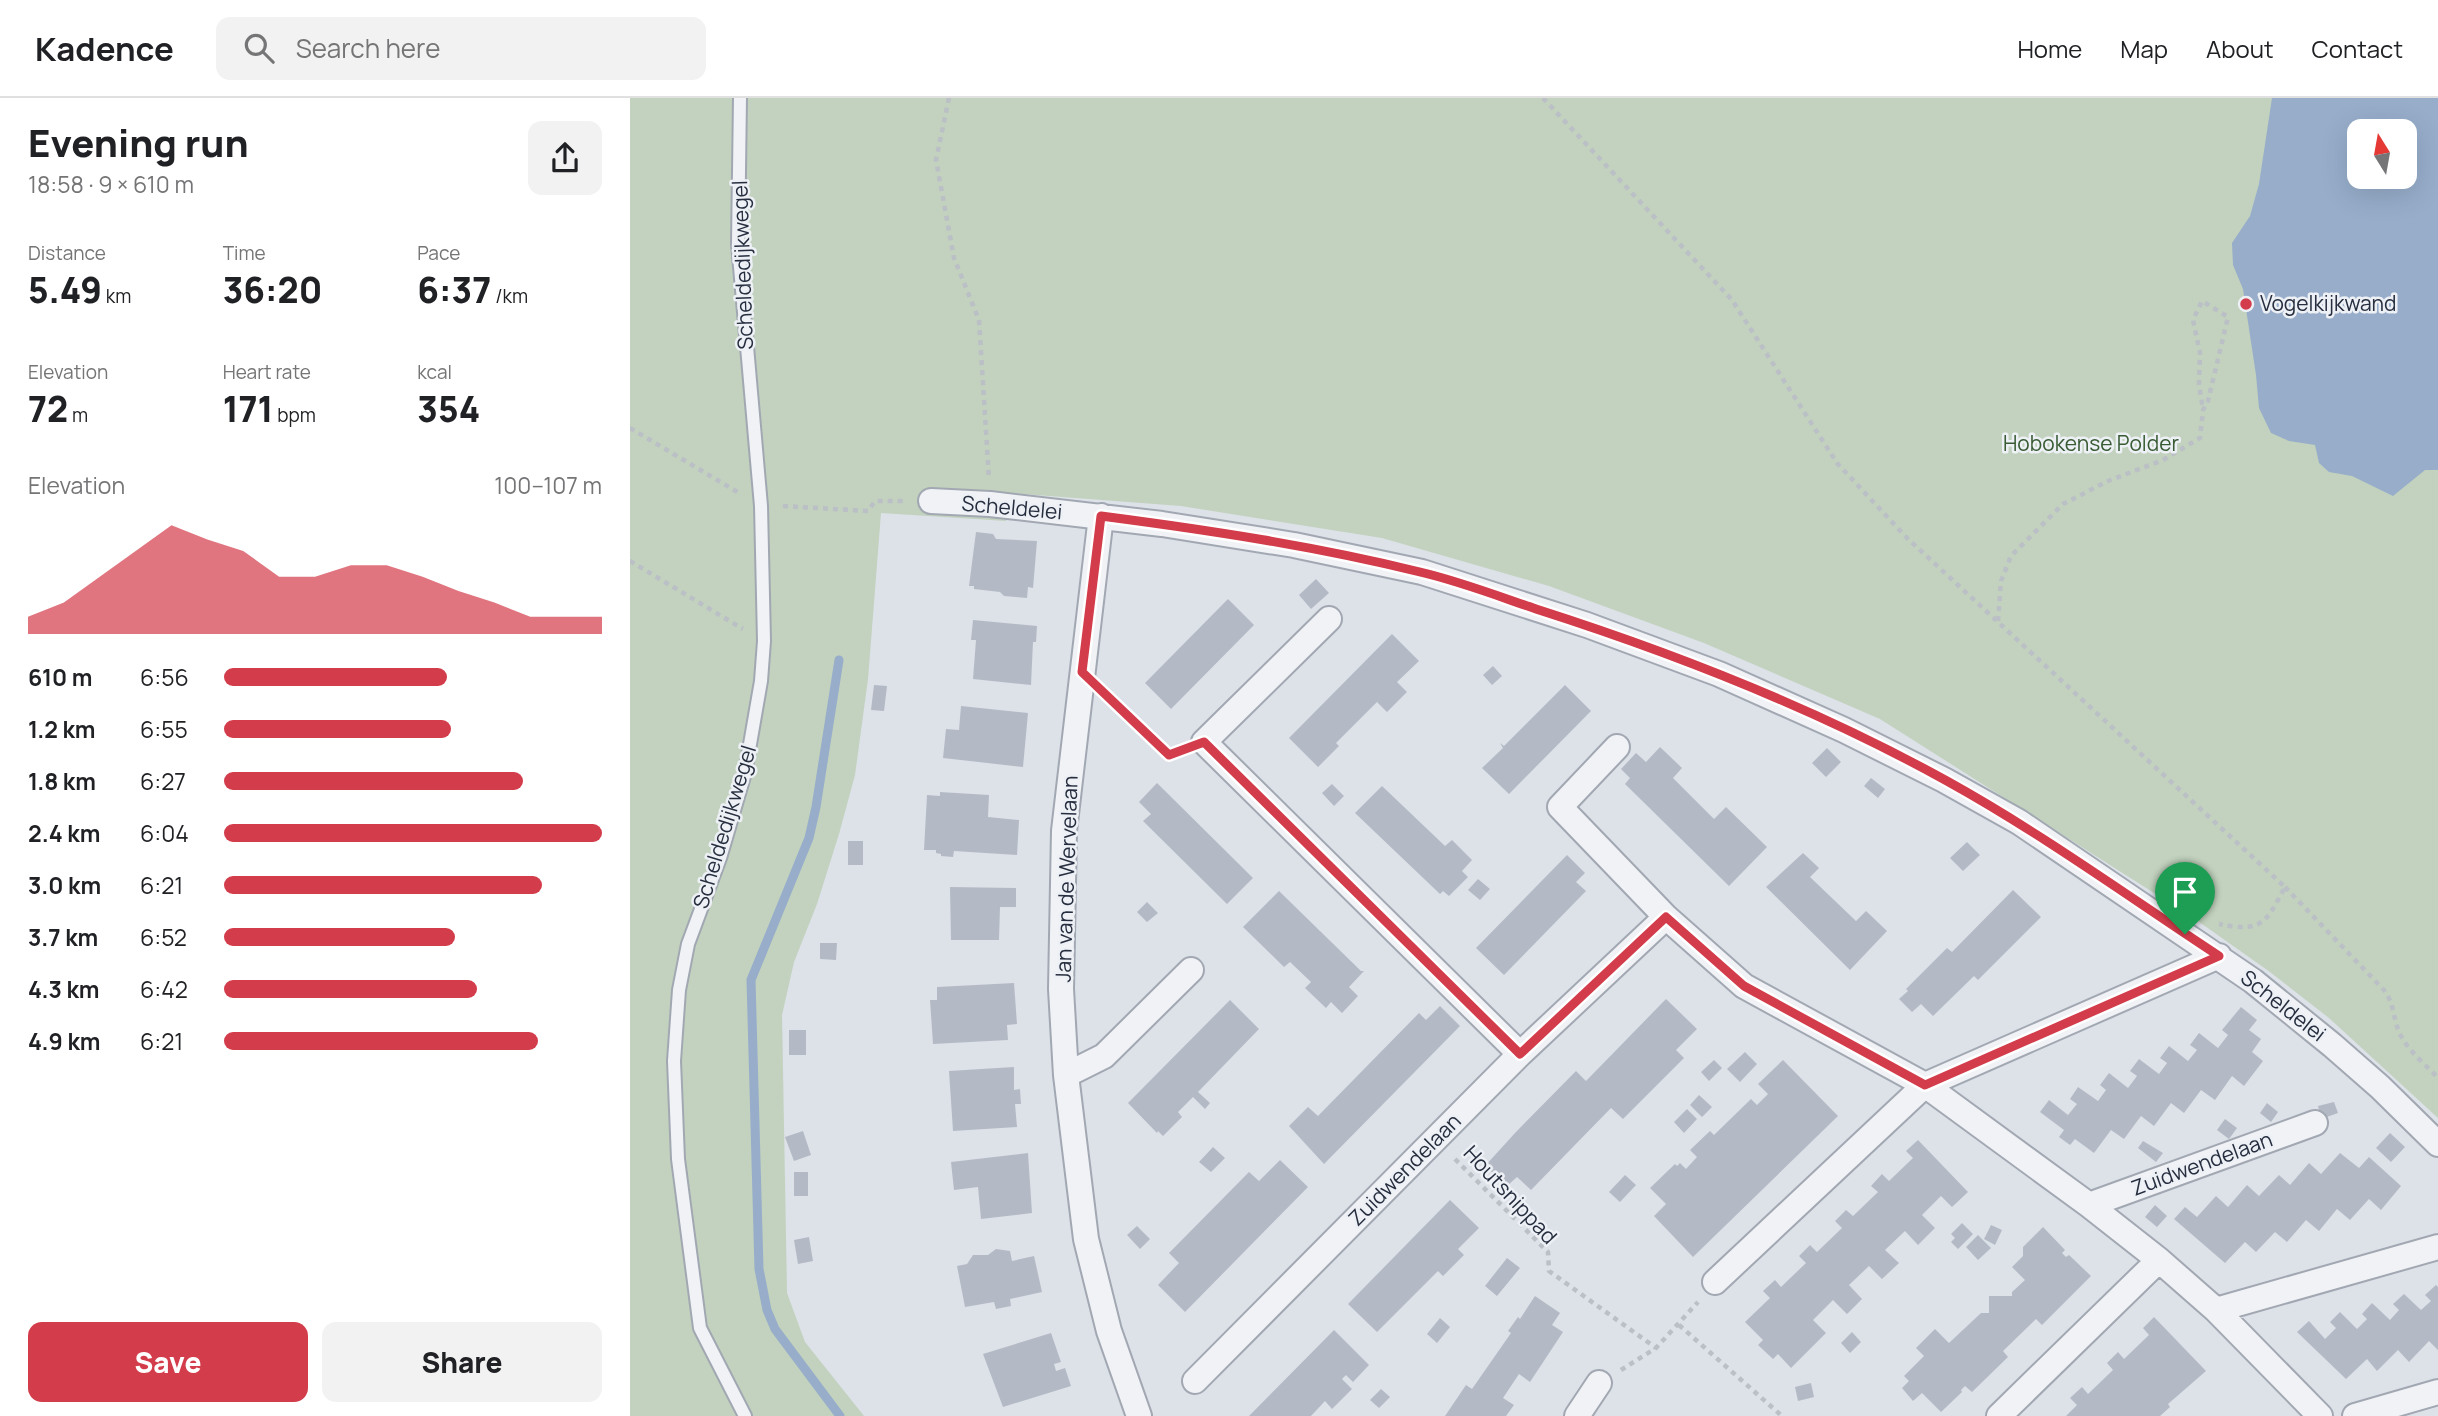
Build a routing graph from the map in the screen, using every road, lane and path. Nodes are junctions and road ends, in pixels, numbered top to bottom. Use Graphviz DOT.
graph roads {
  1 [pos="740,98"];
  2 [pos="948,98"];
  3 [pos="1543,98"];
  4 [pos="2203,411"];
  5 [pos="630,428"];
  6 [pos="931,501"];
  7 [pos="990,504"];
  8 [pos="761,506"];
  9 [pos="1101,516"];
  10 [pos="630,561"];
  11 [pos="1329,619"];
  12 [pos="1998,621"];
  13 [pos="764,641"];
  14 [pos="1082,672"];
  15 [pos="1204,742"];
  16 [pos="1617,747"];
  17 [pos="2286,887"];
  18 [pos="1666,917"];
  19 [pos="2185,934"];
  20 [pos="2219,956"];
  21 [pos="1191,970"];
  22 [pos="1520,1054"];
  23 [pos="1066,1075"];
  24 [pos="2438,1078"];
  25 [pos="1925,1085"];
  26 [pos="2315,1122"];
  27 [pos="1435,1139"];
  28 [pos="2438,1144"];
  29 [pos="2089,1205"];
  30 [pos="2438,1247"];
  31 [pos="2159,1261"];
  32 [pos="1715,1282"];
  33 [pos="2216,1310"];
  34 [pos="1679,1325"];
  35 [pos="1656,1348"];
  36 [pos="1195,1381"];
  37 [pos="1599,1383"];
  38 [pos="2438,1392"];
  39 [pos="745,1416"];
  40 [pos="1139,1416"];
  41 [pos="1577,1416"];
  42 [pos="1782,1416"];
  43 [pos="1999,1416"];
  44 [pos="2320,1416"];
  45 [pos="2355,1416"];
  1 -- 8 [label="lane, Scheldedijkwegel"];
  2 -- 7 [label="path"];
  3 -- 12 [label="path"];
  4 -- 4 [label="path"];
  4 -- 12 [label="path"];
  5 -- 8 [label="path"];
  6 -- 7 [label="street, Scheldelei"];
  6 -- 8 [label="path"];
  7 -- 9 [label="street, Scheldelei"];
  8 -- 13 [label="lane, Scheldedijkwegel"];
  9 -- 14 [label="street, Jan van de Wervelaan"];
  9 -- 19 [label="street, Scheldelei"];
  10 -- 13 [label="path"];
  11 -- 15 [label="street"];
  12 -- 17 [label="path"];
  13 -- 39 [label="lane, Scheldedijkwegel"];
  14 -- 15 [label="path"];
  14 -- 23 [label="street, Jan van de Wervelaan"];
  15 -- 22 [label="street"];
  16 -- 18 [label="street"];
  17 -- 19 [label="path"];
  17 -- 24 [label="path"];
  18 -- 22 [label="street, Zuidwendelaan"];
  18 -- 25 [label="street"];
  19 -- 20 [label="street, Scheldelei"];
  20 -- 25 [label="street"];
  20 -- 28 [label="street, Scheldelei"];
  21 -- 23 [label="street"];
  22 -- 27 [label="street, Zuidwendelaan"];
  23 -- 40 [label="street, Jan van de Wervelaan"];
  25 -- 29 [label="street"];
  25 -- 32 [label="street"];
  26 -- 29 [label="street, Zuidwendelaan"];
  27 -- 35 [label="path, Houtsnippad"];
  27 -- 36 [label="street, Zuidwendelaan"];
  29 -- 31 [label="street"];
  30 -- 33 [label="street"];
  31 -- 33 [label="street"];
  31 -- 43 [label="street"];
  32 -- 34 [label="path"];
  33 -- 44 [label="street"];
  34 -- 35 [label="path"];
  34 -- 42 [label="path"];
  35 -- 37 [label="path"];
  37 -- 41 [label="street"];
  38 -- 45 [label="street"];
}
